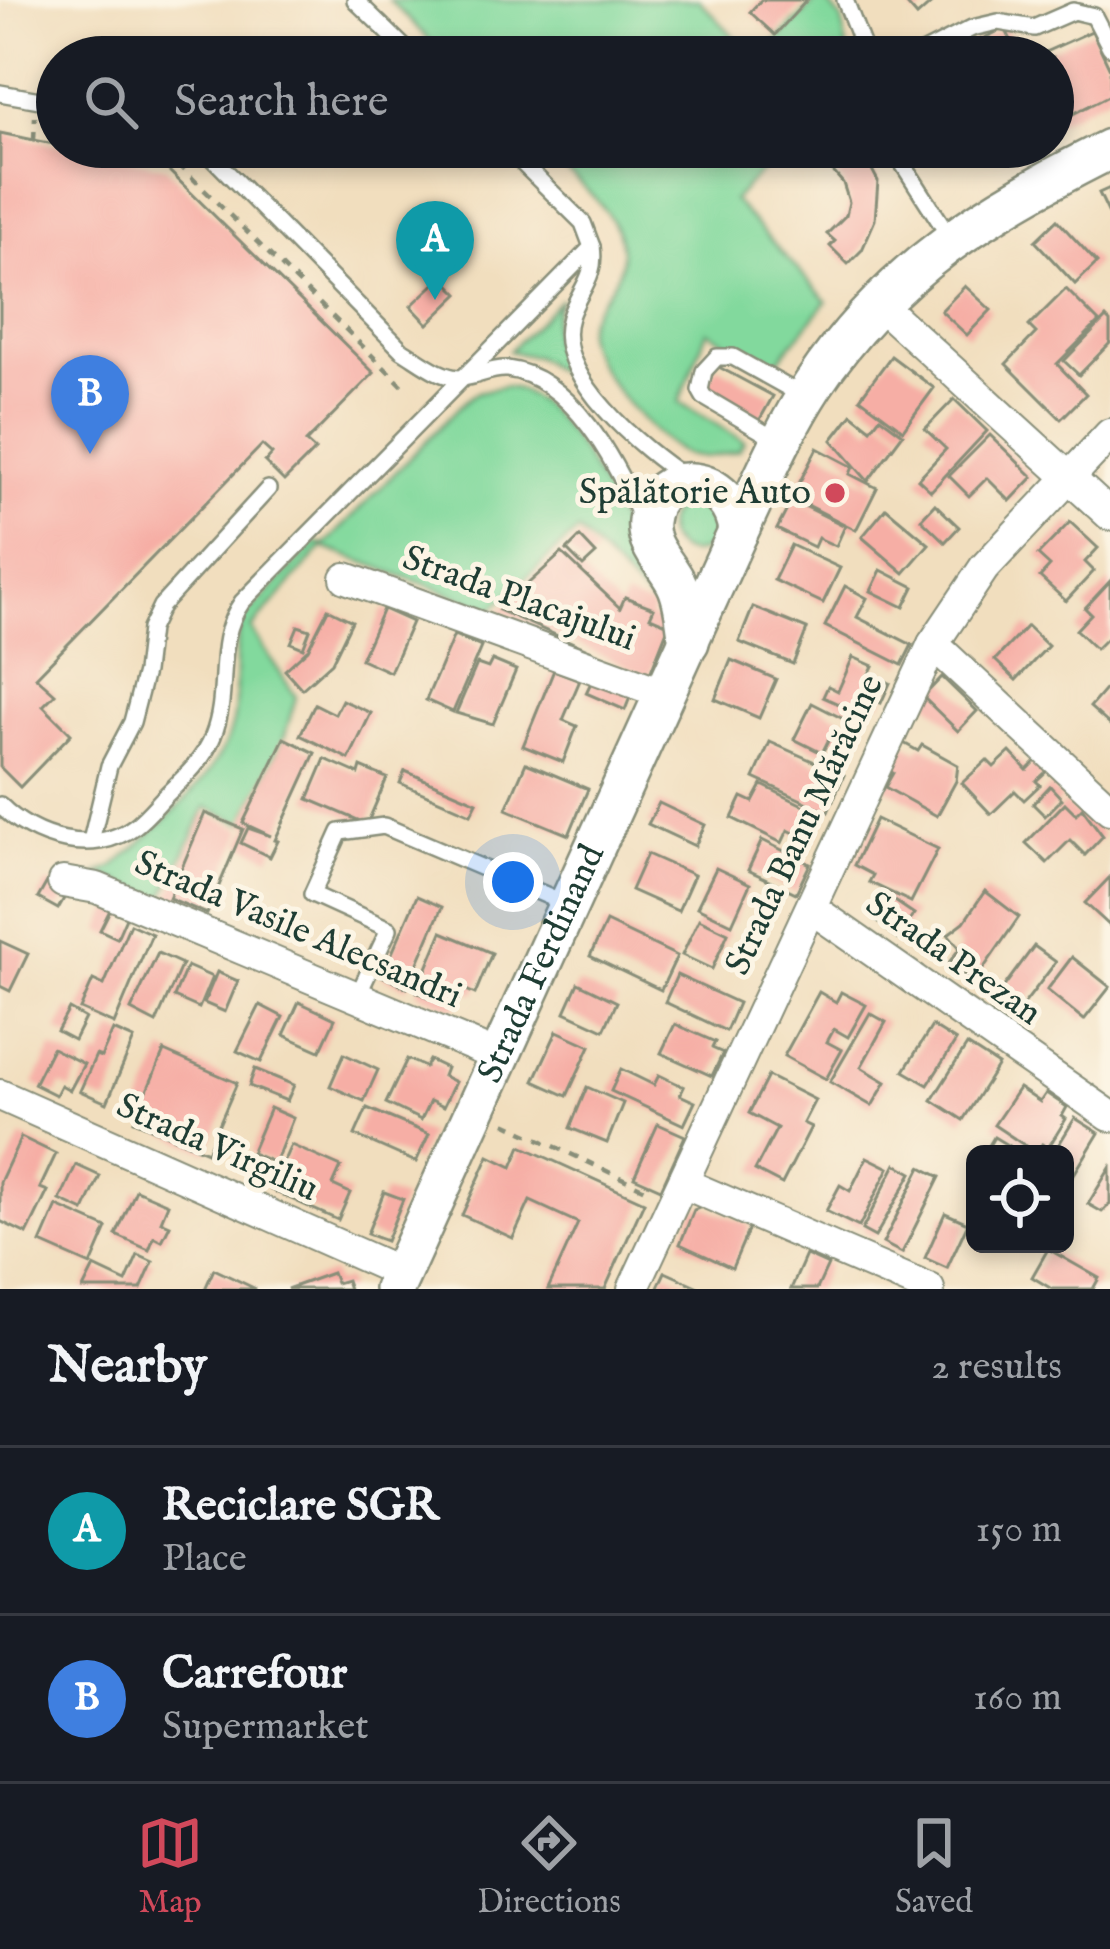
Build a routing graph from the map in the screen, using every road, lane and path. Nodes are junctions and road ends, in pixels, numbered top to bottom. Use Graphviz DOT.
graph roads {
  1 [pos="355,0"];
  2 [pos="845,0"];
  3 [pos="392,36"];
  4 [pos="859,36"];
  5 [pos="956,36"];
  6 [pos="1110,46"];
  7 [pos="0,93"];
  8 [pos="36,99"];
  9 [pos="1110,149"];
  10 [pos="1074,167"];
  11 [pos="182,168"];
  12 [pos="223,168"];
  13 [pos="527,168"];
  14 [pos="905,168"];
  15 [pos="1072,168"];
  16 [pos="951,239"];
  17 [pos="592,247"];
  18 [pos="878,303"];
  19 [pos="459,378"];
  20 [pos="406,388"];
  21 [pos="806,398"];
  22 [pos="1110,434"];
  23 [pos="780,442"];
  24 [pos="1067,476"];
  25 [pos="702,484"];
  26 [pos="268,489"];
  27 [pos="1110,515"];
  28 [pos="733,544"];
  29 [pos="657,550"];
  30 [pos="346,578"];
  31 [pos="689,642"];
  32 [pos="933,644"];
  33 [pos="665,694"];
  34 [pos="0,805"];
  35 [pos="1110,809"];
  36 [pos="91,841"];
  37 [pos="63,882"];
  38 [pos="569,906"];
  39 [pos="811,908"];
  40 [pos="357,997"];
  41 [pos="500,1057"];
  42 [pos="0,1095"];
  43 [pos="477,1110"];
  44 [pos="1110,1115"];
  45 [pos="679,1192"];
  46 [pos="398,1281"];
  47 [pos="634,1289"];
  48 [pos="929,1289"];
  1 -- 3 [label="lane"];
  2 -- 4 [label="lane"];
  5 -- 6 [label="lane"];
  7 -- 8 [label="lane"];
  9 -- 10 [label="street, Strada Ferdinand"];
  11 -- 20 [label="path"];
  12 -- 19 [label="lane"];
  13 -- 17 [label="lane"];
  14 -- 16 [label="lane"];
  15 -- 16 [label="street, Strada Ferdinand"];
  16 -- 18 [label="street, Strada Ferdinand"];
  17 -- 19 [label="lane"];
  17 -- 25 [label="lane"];
  18 -- 21 [label="street, Strada Ferdinand"];
  18 -- 24 [label="street"];
  19 -- 29 [label="lane"];
  19 -- 36 [label="lane"];
  21 -- 23 [label="street, Strada Ferdinand"];
  21 -- 23 [label="lane"];
  22 -- 24 [label="street, Strada Banu Mărăcine"];
  23 -- 25 [label="street, Strada Ferdinand"];
  23 -- 28 [label="street, Strada Ferdinand"];
  24 -- 27 [label="street"];
  24 -- 32 [label="street, Strada Banu Mărăcine"];
  25 -- 28 [label="street"];
  25 -- 29 [label="street, Strada Ferdinand"];
  26 -- 36 [label="lane"];
  28 -- 29 [label="street"];
  28 -- 31 [label="street, Strada Ferdinand"];
  29 -- 31 [label="street"];
  30 -- 33 [label="street, Strada Placajului"];
  31 -- 33 [label="street, Strada Ferdinand"];
  32 -- 35 [label="street"];
  32 -- 39 [label="street, Strada Banu Mărăcine"];
  33 -- 38 [label="street, Strada Ferdinand"];
  34 -- 36 [label="lane"];
  37 -- 40 [label="street, Strada Vasile Alecsandri"];
  38 -- 40 [label="lane"];
  38 -- 41 [label="street, Strada Ferdinand"];
  39 -- 44 [label="street, Strada Prezan"];
  39 -- 45 [label="street, Strada Banu Mărăcine"];
  40 -- 41 [label="street, Strada Vasile Alecsandri"];
  41 -- 43 [label="street, Strada Ferdinand"];
  42 -- 46 [label="street, Strada Virgiliu"];
  43 -- 45 [label="path"];
  43 -- 46 [label="street, Strada Ferdinand"];
  45 -- 47 [label="street, Strada Banu Mărăcine"];
  45 -- 48 [label="street"];
}
